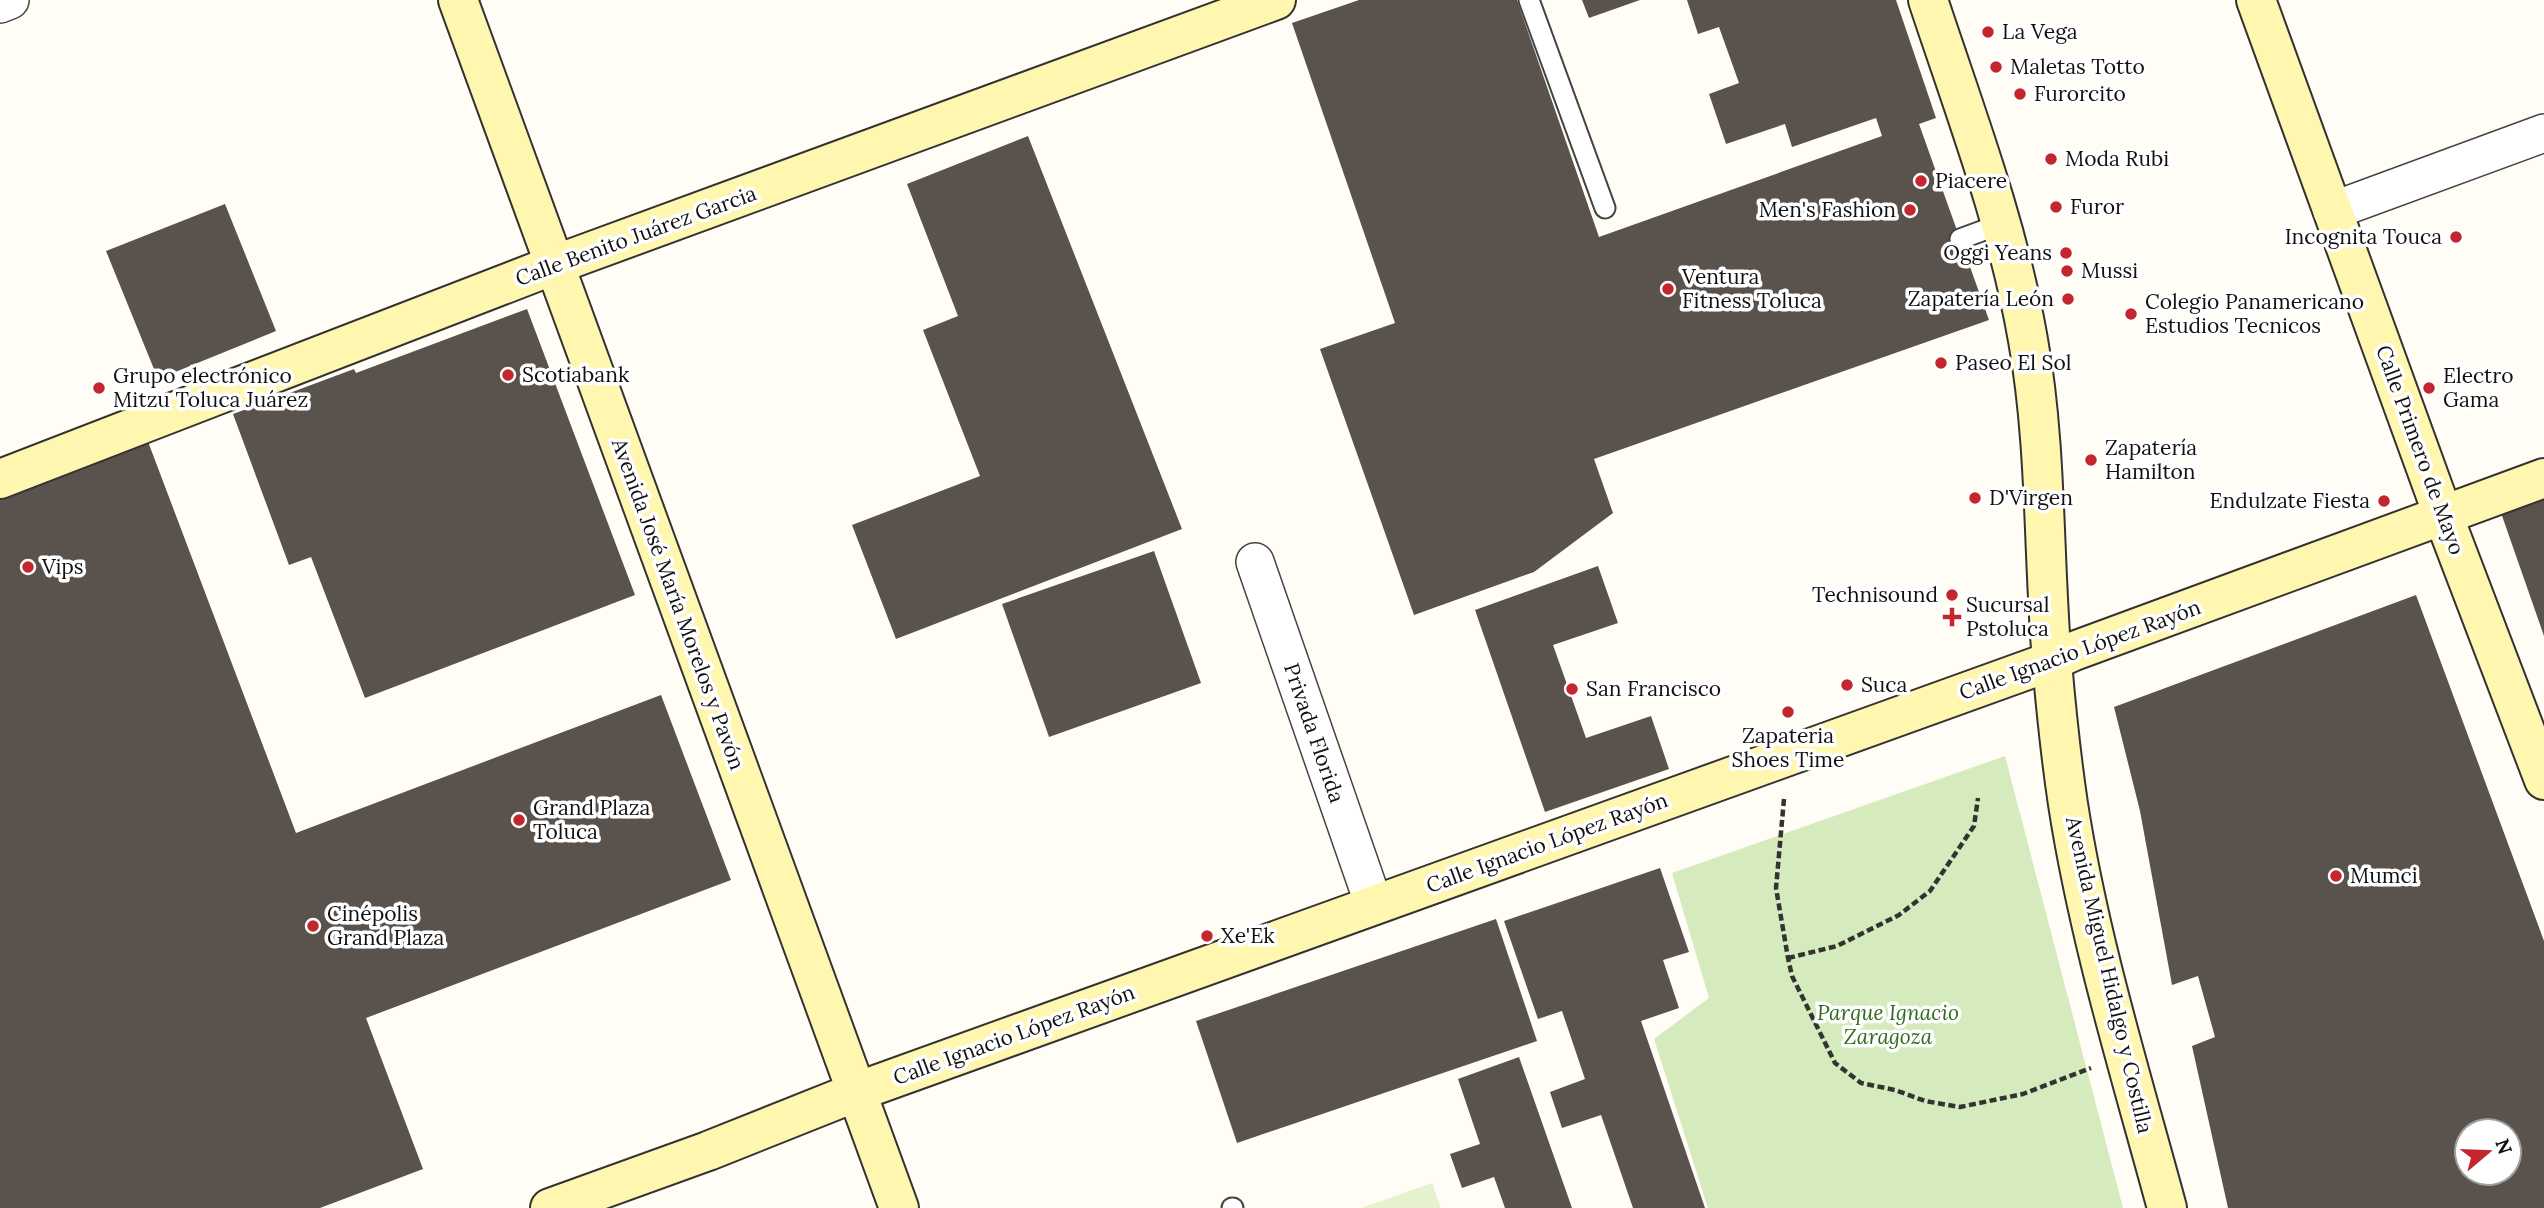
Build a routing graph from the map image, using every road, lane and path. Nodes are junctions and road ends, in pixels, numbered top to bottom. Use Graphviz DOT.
graph roads {
  1 [pos="10,0"];
  2 [pos="458,0"];
  3 [pos="1276,0"];
  4 [pos="1529,0"];
  5 [pos="1928,0"];
  6 [pos="2256,0"];
  7 [pos="0,4"];
  8 [pos="2544,133"];
  9 [pos="1605,208"];
  10 [pos="2332,211"];
  11 [pos="2001,224"];
  12 [pos="1960,239"];
  13 [pos="554,265"];
  14 [pos="2544,478"];
  15 [pos="0,480"];
  16 [pos="2443,515"];
  17 [pos="1255,562"];
  18 [pos="2052,661"];
  19 [pos="1788,757"];
  20 [pos="2544,780"];
  21 [pos="1978,798"];
  22 [pos="1374,905"];
  23 [pos="1788,958"];
  24 [pos="2126,1054"];
  25 [pos="856,1092"];
  26 [pos="550,1208"];
  27 [pos="899,1208"];
  28 [pos="2167,1208"];
  1 -- 7 [label="street"];
  2 -- 13 [label="main road, Avenida José María Morelos y Pavón"];
  3 -- 13 [label="main road, Calle Benito Juárez Garcia"];
  4 -- 9 [label="lane"];
  5 -- 11 [label="main road, Avenida Miguel Hidalgo y Costilla"];
  6 -- 10 [label="main road, Calle Primero de Mayo"];
  8 -- 10 [label="street"];
  10 -- 16 [label="main road, Calle Primero de Mayo"];
  11 -- 12 [label="lane"];
  11 -- 18 [label="main road, Avenida Miguel Hidalgo y Costilla"];
  13 -- 15 [label="main road, Calle Benito Juárez Garcia"];
  13 -- 25 [label="main road, Avenida José María Morelos y Pavón"];
  14 -- 16 [label="main road, Calle Ignacio López Rayón"];
  16 -- 18 [label="main road, Calle Ignacio López Rayón"];
  16 -- 20 [label="main road, Calle Primero de Mayo"];
  17 -- 22 [label="street, Privada Florida"];
  18 -- 19 [label="main road, Calle Ignacio López Rayón"];
  18 -- 24 [label="main road, Avenida Miguel Hidalgo y Costilla"];
  19 -- 22 [label="main road, Calle Ignacio López Rayón"];
  19 -- 23 [label="path"];
  21 -- 23 [label="path"];
  22 -- 25 [label="main road, Calle Ignacio López Rayón"];
  23 -- 24 [label="path"];
  24 -- 28 [label="main road, Avenida Miguel Hidalgo y Costilla"];
  25 -- 26 [label="main road, Calle Ignacio López Rayón"];
  25 -- 27 [label="main road, Avenida José María Morelos y Pavón"];
}
